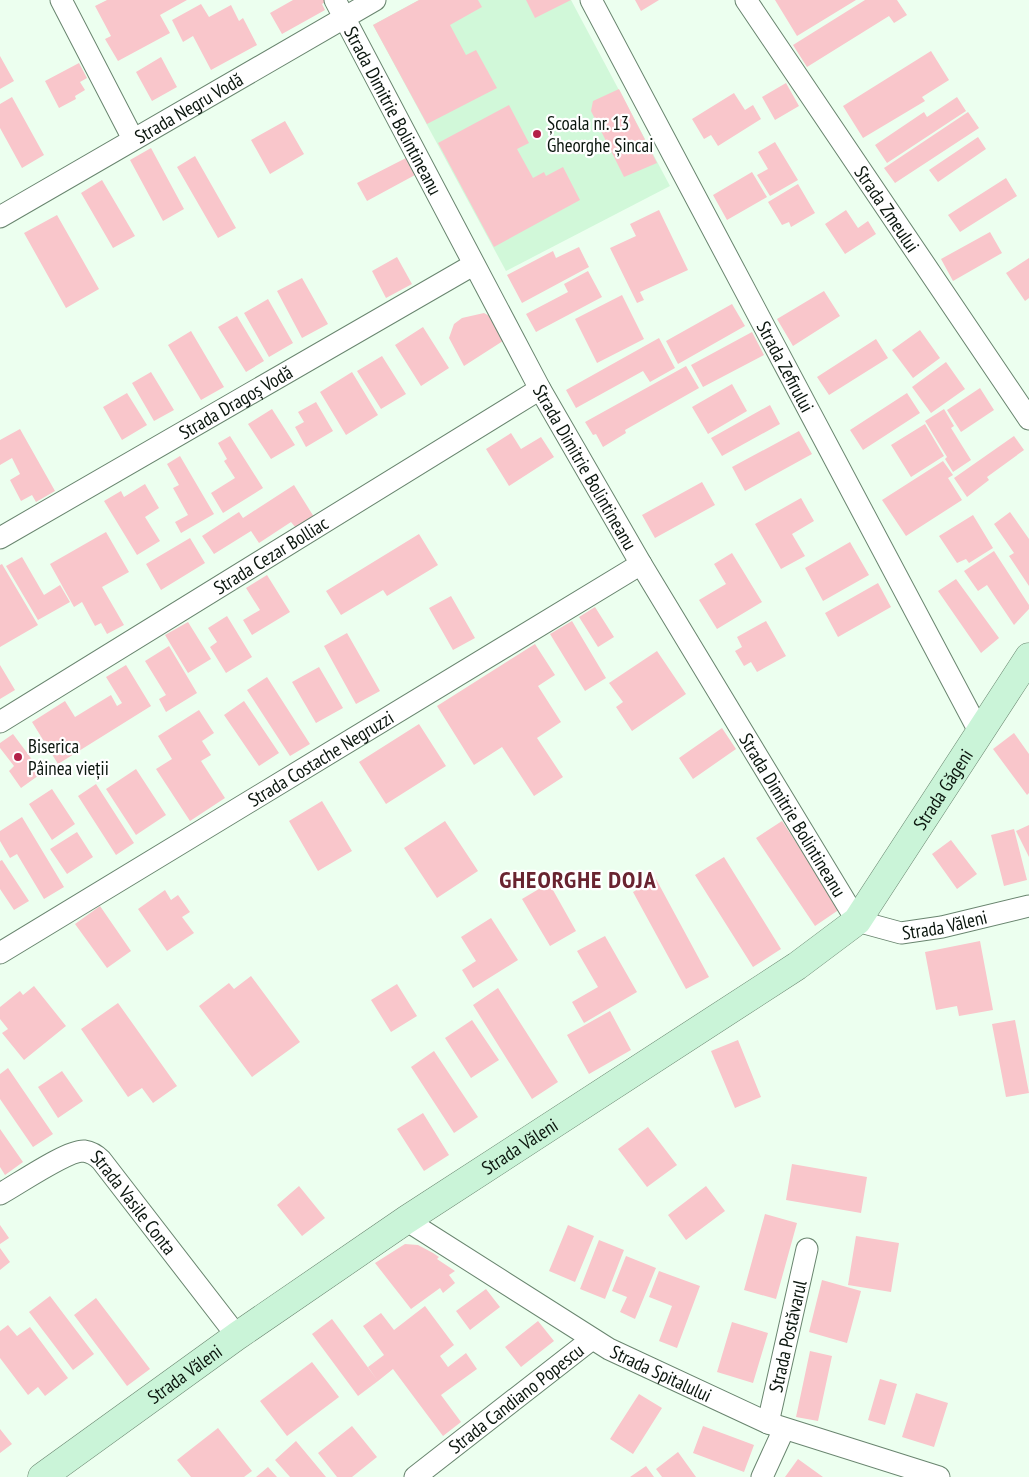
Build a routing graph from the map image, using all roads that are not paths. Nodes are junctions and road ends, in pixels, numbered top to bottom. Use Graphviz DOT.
graph roads {
  1 [pos="61,0"];
  2 [pos="375,0"];
  3 [pos="591,0"];
  4 [pos="746,0"];
  5 [pos="340,8"];
  6 [pos="133,139"];
  7 [pos="0,216"];
  8 [pos="472,265"];
  9 [pos="540,390"];
  10 [pos="1029,419"];
  11 [pos="0,538"];
  12 [pos="641,564"];
  13 [pos="1029,658"];
  14 [pos="0,722"];
  15 [pos="980,734"];
  16 [pos="1029,906"];
  17 [pos="857,921"];
  18 [pos="0,953"];
  19 [pos="0,1194"];
  20 [pos="406,1220"];
  21 [pos="807,1249"];
  22 [pos="237,1336"];
  23 [pos="592,1339"];
  24 [pos="776,1426"];
  25 [pos="42,1477"];
  26 [pos="415,1477"];
  27 [pos="762,1477"];
  28 [pos="939,1477"];
  1 -- 6 [label="street"];
  2 -- 5 [label="street, Strada Negru Vodă"];
  3 -- 15 [label="street, Strada Zefirului"];
  4 -- 10 [label="street, Strada Zmeului"];
  5 -- 6 [label="street, Strada Negru Vodă"];
  5 -- 8 [label="street, Strada Dimitrie Bolintineanu"];
  6 -- 7 [label="street, Strada Negru Vodă"];
  8 -- 9 [label="street, Strada Dimitrie Bolintineanu"];
  8 -- 11 [label="street, Strada Dragoș Vodă"];
  9 -- 12 [label="street, Strada Dimitrie Bolintineanu"];
  9 -- 14 [label="street, Strada Cezar Bolliac"];
  12 -- 17 [label="street, Strada Dimitrie Bolintineanu"];
  12 -- 18 [label="street, Strada Costache Negruzzi"];
  13 -- 15 [label="main road, Strada Găgeni"];
  15 -- 17 [label="main road, Strada Găgeni"];
  16 -- 17 [label="street, Strada Văleni"];
  17 -- 20 [label="main road, Strada Văleni"];
  19 -- 22 [label="street, Strada Vasile Conta"];
  20 -- 22 [label="main road, Strada Văleni"];
  20 -- 23 [label="street, Strada Spitalului"];
  21 -- 24 [label="street, Strada Postăvarul"];
  22 -- 25 [label="main road, Strada Văleni"];
  23 -- 24 [label="street, Strada Spitalului"];
  23 -- 26 [label="street, Strada Candiano Popescu"];
  24 -- 27 [label="street, Strada Postăvarul"];
  24 -- 28 [label="street, Strada Spitalului"];
}
